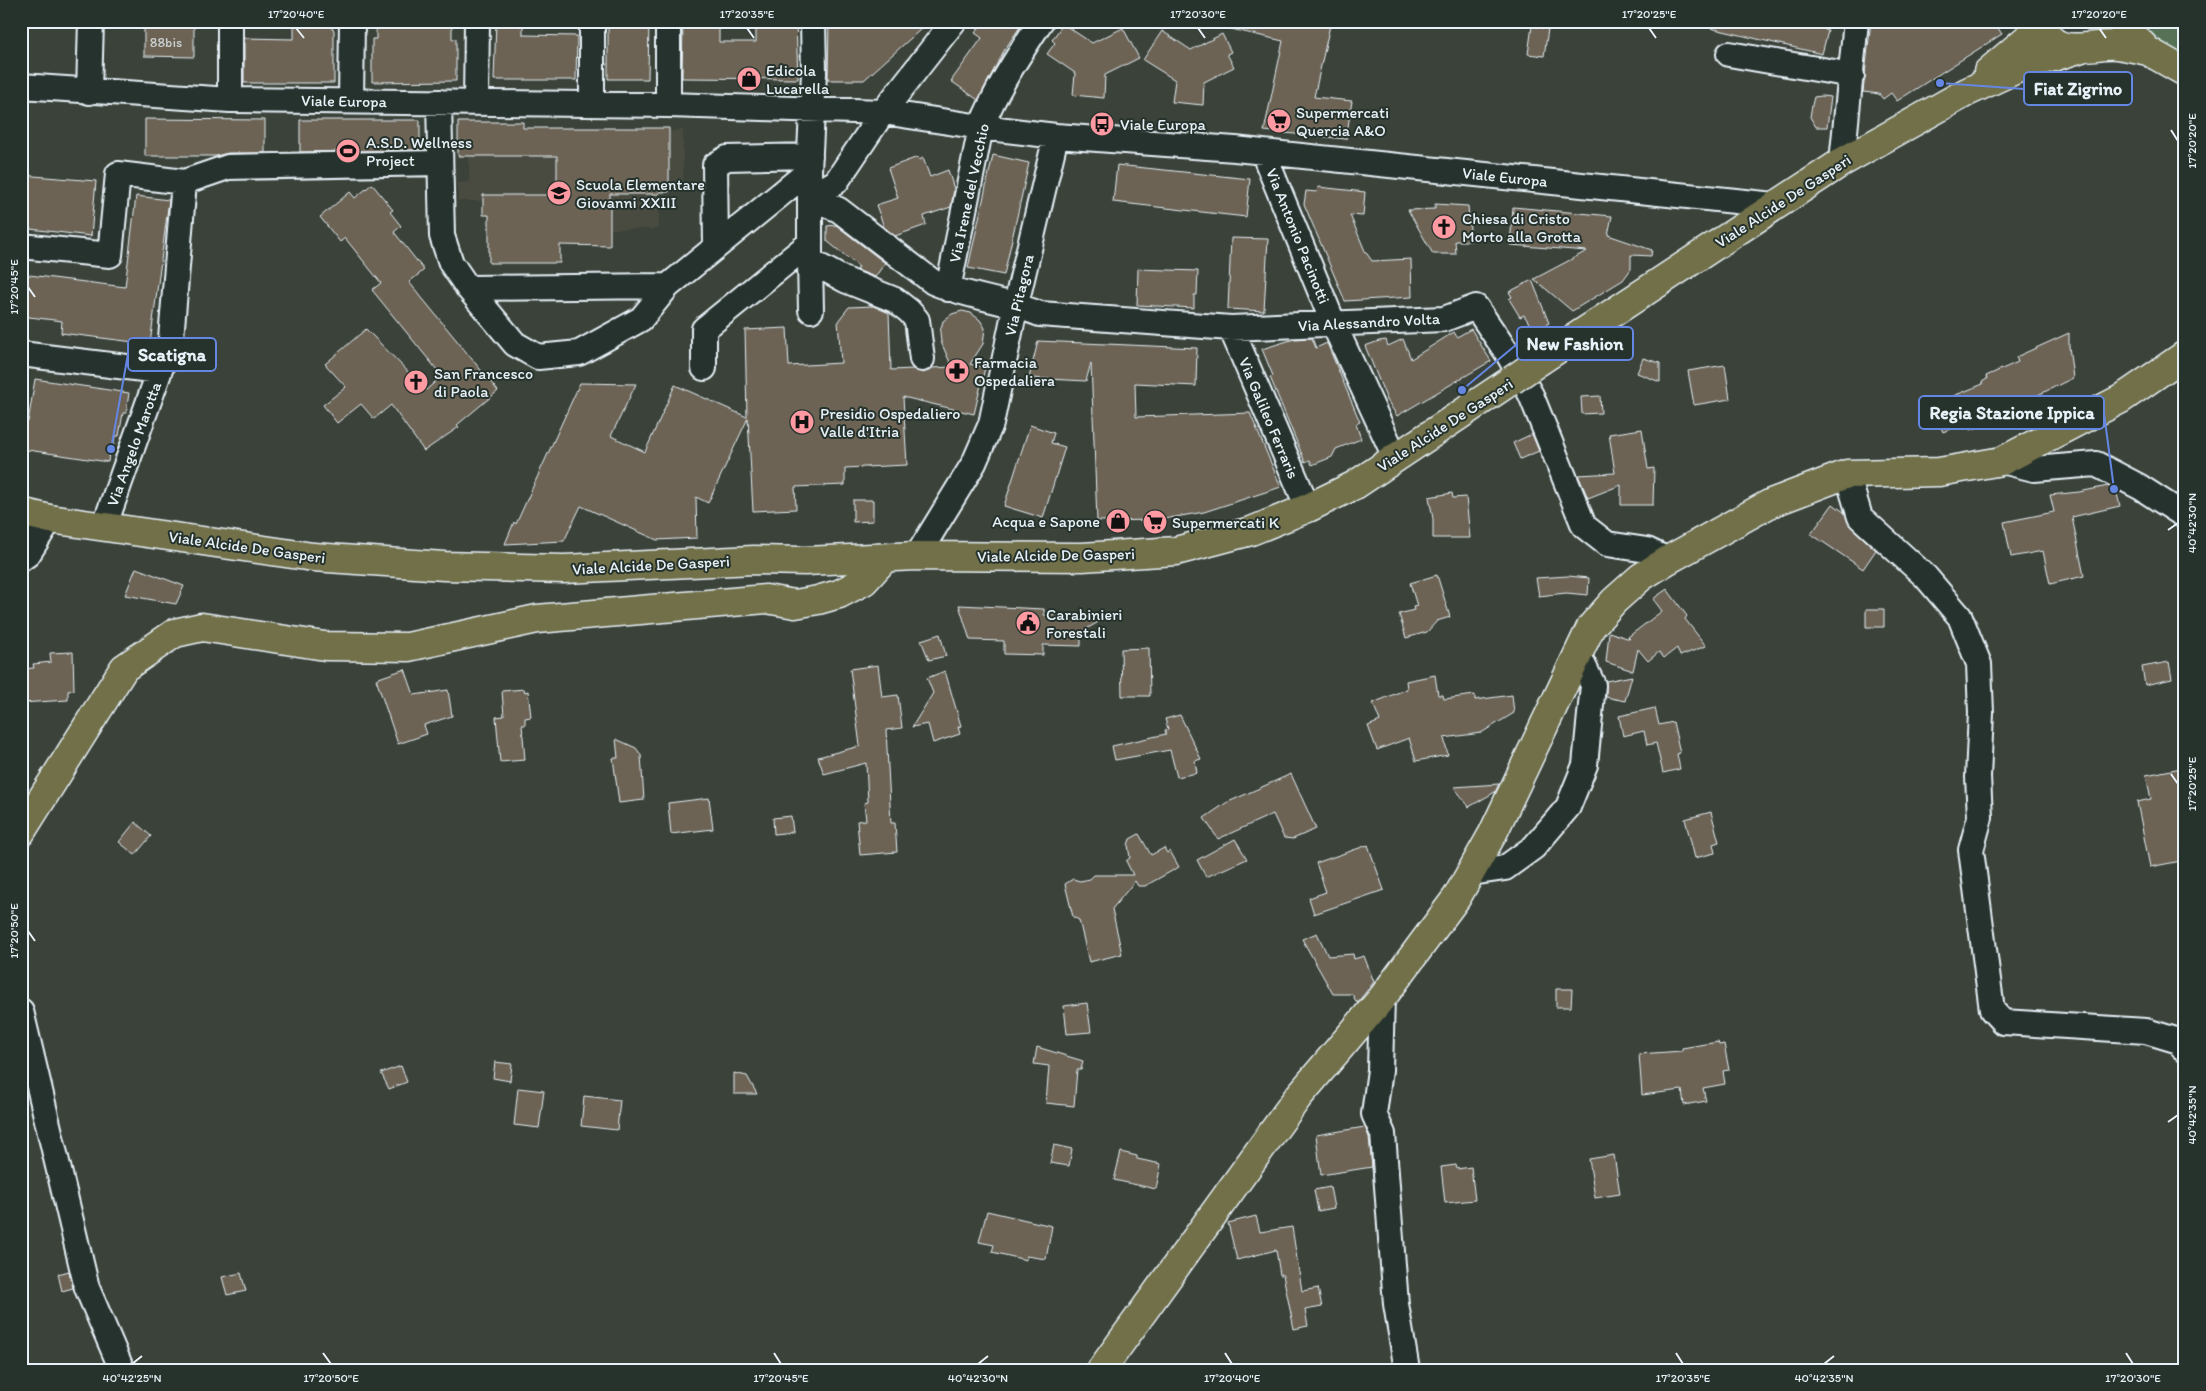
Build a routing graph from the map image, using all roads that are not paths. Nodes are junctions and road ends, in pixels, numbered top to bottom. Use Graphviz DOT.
graph roads {
  1 [pos="91,21"];
  2 [pos="230,21"];
  3 [pos="352,21"];
  4 [pos="477,21"];
  5 [pos="592,21"];
  6 [pos="668,21"];
  7 [pos="813,21"];
  8 [pos="954,21"];
  9 [pos="1041,21"];
  10 [pos="1856,21"];
  11 [pos="2107,21"];
  12 [pos="2120,21"];
  13 [pos="2043,23"];
  14 [pos="2084,48"];
  15 [pos="2148,51"];
  16 [pos="1729,54"];
  17 [pos="2185,72"];
  18 [pos="1852,75"];
  19 [pos="21,86"];
  20 [pos="89,92"];
  21 [pos="1967,92"];
  22 [pos="230,100"];
  23 [pos="351,101"];
  24 [pos="439,102"];
  25 [pos="476,102"];
  26 [pos="592,104"];
  27 [pos="668,105"];
  28 [pos="812,110"];
  29 [pos="883,112"];
  30 [pos="981,127"];
  31 [pos="1056,136"];
  32 [pos="1263,152"];
  33 [pos="1842,162"];
  34 [pos="440,163"];
  35 [pos="809,164"];
  36 [pos="184,182"];
  37 [pos="810,197"];
  38 [pos="1774,205"];
  39 [pos="21,246"];
  40 [pos="716,247"];
  41 [pos="810,252"];
  42 [pos="668,286"];
  43 [pos="468,288"];
  44 [pos="948,289"];
  45 [pos="1016,304"];
  46 [pos="811,310"];
  47 [pos="1334,325"];
  48 [pos="1231,328"];
  49 [pos="21,354"];
  50 [pos="2185,355"];
  51 [pos="922,358"];
  52 [pos="704,368"];
  53 [pos="159,371"];
  54 [pos="1395,457"];
  55 [pos="2002,461"];
  56 [pos="1847,474"];
  57 [pos="1308,508"];
  58 [pos="21,512"];
  59 [pos="2185,516"];
  60 [pos="50,519"];
  61 [pos="104,527"];
  62 [pos="917,556"];
  63 [pos="885,558"];
  64 [pos="21,560"];
  65 [pos="1668,560"];
  66 [pos="805,561"];
  67 [pos="766,599"];
  68 [pos="1579,656"];
  69 [pos="21,832"];
  70 [pos="1471,873"];
  71 [pos="1382,998"];
  72 [pos="21,1011"];
  73 [pos="2185,1050"];
  74 [pos="122,1370"];
  75 [pos="1101,1370"];
  76 [pos="1407,1370"];
  1 -- 20 [label="street"];
  2 -- 22 [label="street"];
  3 -- 23 [label="street"];
  4 -- 25 [label="street"];
  5 -- 26 [label="street"];
  6 -- 27 [label="street"];
  7 -- 28 [label="street"];
  8 -- 29 [label="street"];
  9 -- 30 [label="street, Via Irene del Vecchio"];
  10 -- 18 [label="street"];
  11 -- 14 [label="main road"];
  12 -- 15 [label="main road"];
  13 -- 14 [label="main road"];
  13 -- 21 [label="main road, Viale Alcide De Gasperi"];
  14 -- 15 [label="main road"];
  14 -- 21 [label="main road, Viale Alcide De Gasperi"];
  15 -- 17 [label="main road"];
  16 -- 18 [label="street"];
  18 -- 33 [label="street"];
  19 -- 20 [label="street, Viale Europa"];
  20 -- 22 [label="street, Viale Europa"];
  21 -- 33 [label="main road, Viale Alcide De Gasperi"];
  22 -- 23 [label="street, Viale Europa"];
  23 -- 24 [label="street, Viale Europa"];
  24 -- 25 [label="street, Viale Europa"];
  24 -- 34 [label="street"];
  25 -- 26 [label="street, Viale Europa"];
  26 -- 27 [label="street, Viale Europa"];
  27 -- 28 [label="street, Viale Europa"];
  28 -- 29 [label="street, Viale Europa"];
  28 -- 35 [label="street"];
  29 -- 30 [label="street, Viale Europa"];
  29 -- 37 [label="street"];
  30 -- 31 [label="street, Viale Europa"];
  30 -- 44 [label="street, Via Irene del Vecchio"];
  31 -- 32 [label="street, Viale Europa"];
  31 -- 45 [label="street, Via Pitagora"];
  32 -- 38 [label="street, Viale Europa"];
  32 -- 47 [label="street, Via Antonio Pacinotti"];
  33 -- 38 [label="main road, Viale Alcide De Gasperi"];
  34 -- 36 [label="street"];
  34 -- 43 [label="street"];
  35 -- 37 [label="street"];
  35 -- 40 [label="street"];
  35 -- 40 [label="street"];
  36 -- 39 [label="street"];
  36 -- 53 [label="street, Via Angelo Marotta"];
  37 -- 41 [label="street"];
  37 -- 44 [label="street"];
  38 -- 54 [label="main road, Viale Alcide De Gasperi, bridge"];
  40 -- 42 [label="street"];
  41 -- 46 [label="street"];
  41 -- 51 [label="street"];
  41 -- 52 [label="street"];
  42 -- 43 [label="street"];
  42 -- 43 [label="street"];
  44 -- 45 [label="street"];
  45 -- 48 [label="street, Via Alessandro Volta"];
  45 -- 62 [label="street, Via Pitagora"];
  47 -- 48 [label="street, Via Alessandro Volta"];
  47 -- 54 [label="street, Via Antonio Pacinotti"];
  47 -- 65 [label="street, Via Alessandro Volta"];
  48 -- 57 [label="street, Via Galileo Ferraris"];
  49 -- 53 [label="street"];
  50 -- 55 [label="main road"];
  53 -- 61 [label="street, Via Angelo Marotta"];
  54 -- 57 [label="main road, Viale Alcide De Gasperi"];
  55 -- 56 [label="main road"];
  55 -- 59 [label="street"];
  56 -- 65 [label="main road"];
  56 -- 73 [label="street"];
  57 -- 62 [label="main road, Viale Alcide De Gasperi"];
  58 -- 60 [label="main road, Viale Alcide De Gasperi"];
  60 -- 61 [label="main road, Viale Alcide De Gasperi"];
  60 -- 64 [label="street"];
  61 -- 66 [label="main road, Viale Alcide De Gasperi"];
  62 -- 63 [label="main road, Viale Alcide De Gasperi"];
  63 -- 66 [label="main road, Viale Alcide De Gasperi"];
  63 -- 67 [label="main road"];
  65 -- 68 [label="main road"];
  66 -- 67 [label="main road"];
  67 -- 69 [label="main road"];
  68 -- 70 [label="main road"];
  68 -- 70 [label="street"];
  70 -- 71 [label="main road"];
  71 -- 75 [label="main road"];
  71 -- 76 [label="street"];
  72 -- 74 [label="street"];
}
